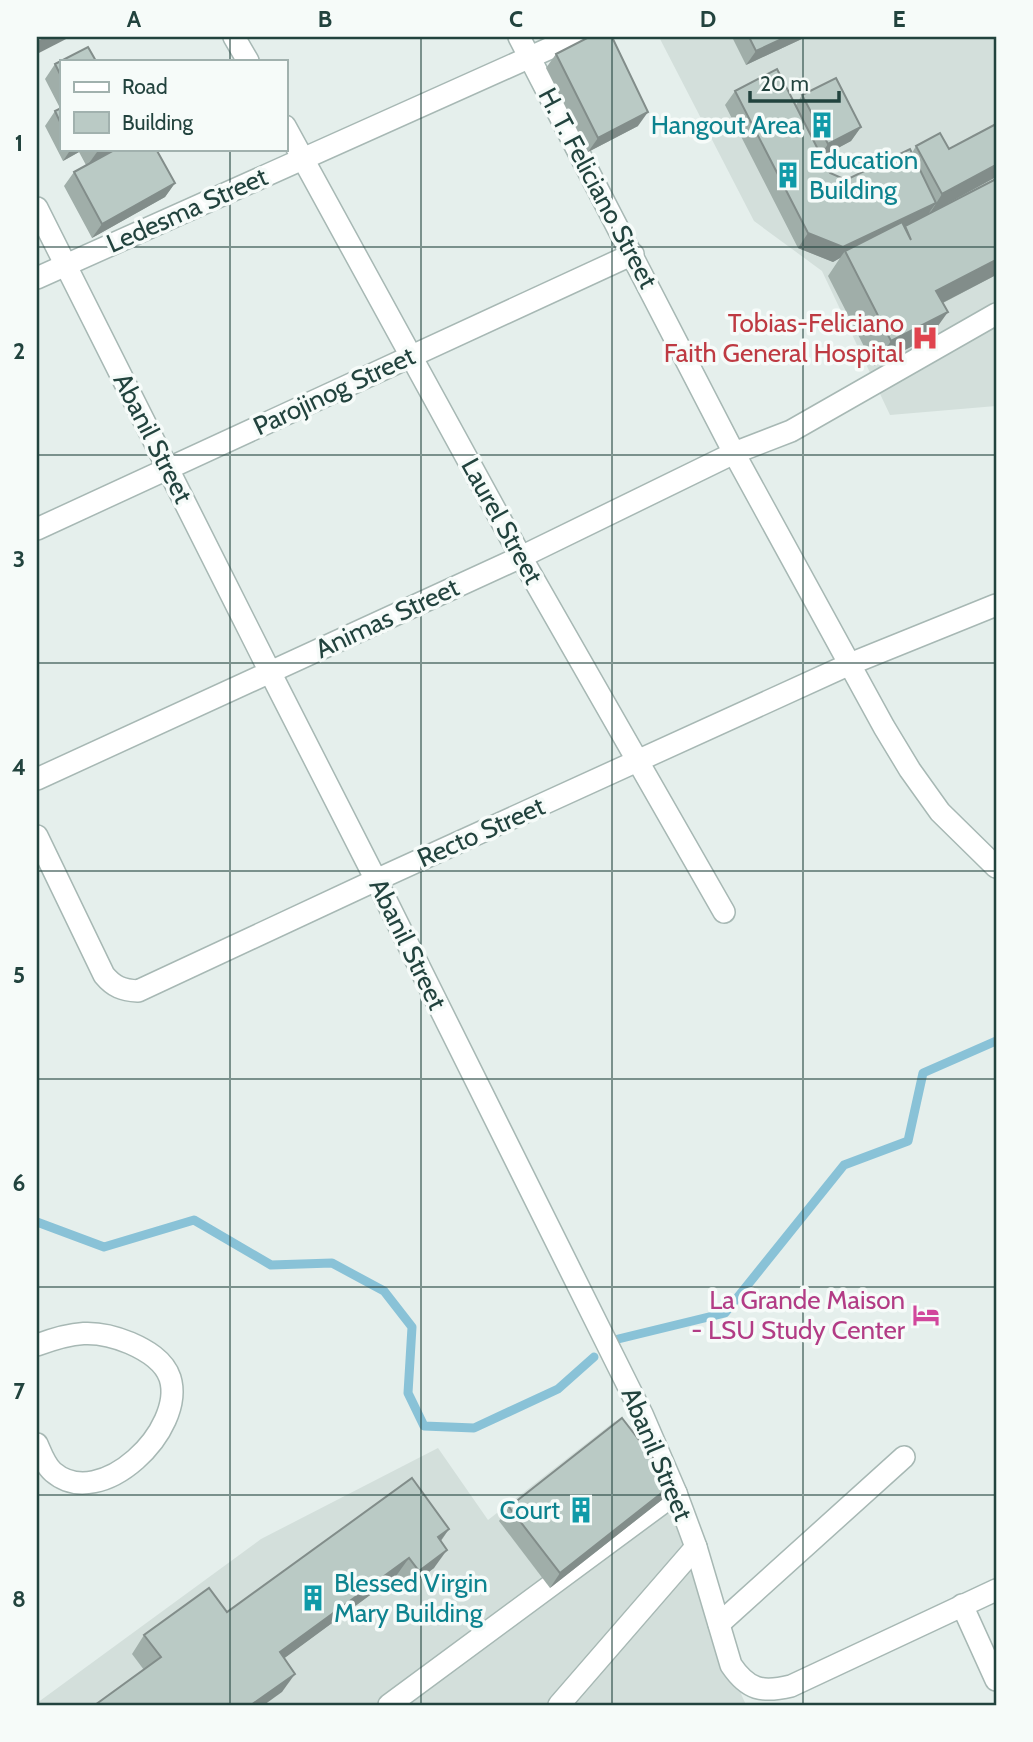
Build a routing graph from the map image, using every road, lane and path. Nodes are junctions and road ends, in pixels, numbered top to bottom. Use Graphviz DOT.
graph roads {
  1 [pos="234,37"];
  2 [pos="519,37"];
  3 [pos="575,37"];
  4 [pos="529,57"];
  5 [pos="247,60"];
  6 [pos="287,130"];
  7 [pos="303,158"];
  8 [pos="37,208"];
  9 [pos="633,254"];
  10 [pos="65,265"];
  11 [pos="37,278"];
  12 [pos="996,314"];
  13 [pos="411,356"];
  14 [pos="734,453"];
  15 [pos="168,468"];
  16 [pos="37,529"];
  17 [pos="521,556"];
  18 [pos="996,605"];
  19 [pos="850,664"];
  20 [pos="270,672"];
  21 [pos="638,761"];
  22 [pos="37,779"];
  23 [pos="37,836"];
  24 [pos="996,867"];
  25 [pos="376,880"];
  26 [pos="724,912"];
  27 [pos="37,1345"];
  28 [pos="37,1444"];
  29 [pos="904,1457"];
  30 [pos="676,1493"];
  31 [pos="696,1547"];
  32 [pos="996,1590"];
  33 [pos="962,1605"];
  34 [pos="719,1624"];
  35 [pos="996,1680"];
  36 [pos="389,1705"];
  37 [pos="559,1705"];
  1 -- 5 [label="street"];
  2 -- 4 [label="street, H. T. Feliciano Street"];
  3 -- 4 [label="street, Ledesma Street"];
  4 -- 7 [label="street, Ledesma Street"];
  4 -- 9 [label="street, H. T. Feliciano Street"];
  6 -- 7 [label="street, Laurel Street"];
  7 -- 10 [label="street, Ledesma Street"];
  7 -- 13 [label="street, Laurel Street"];
  8 -- 10 [label="street, Abanil Street"];
  9 -- 13 [label="street, Parojinog Street"];
  9 -- 14 [label="street, H. T. Feliciano Street"];
  10 -- 11 [label="street, Ledesma Street"];
  10 -- 15 [label="street, Abanil Street"];
  12 -- 14 [label="street, Animas Street"];
  13 -- 15 [label="street, Parojinog Street"];
  13 -- 17 [label="street, Laurel Street"];
  14 -- 17 [label="street, Animas Street"];
  14 -- 19 [label="street, H. T. Feliciano Street"];
  15 -- 16 [label="street, Parojinog Street"];
  15 -- 20 [label="street, Abanil Street"];
  17 -- 20 [label="street, Animas Street"];
  17 -- 21 [label="street, Laurel Street"];
  18 -- 19 [label="street, Recto Street"];
  19 -- 21 [label="street, Recto Street"];
  19 -- 24 [label="street, H. T. Feliciano Street"];
  20 -- 22 [label="street, Animas Street"];
  20 -- 25 [label="street, Abanil Street"];
  21 -- 25 [label="street, Recto Street"];
  21 -- 26 [label="street, Laurel Street"];
  23 -- 25 [label="street, Recto Street"];
  25 -- 30 [label="street, Abanil Street"];
  27 -- 28 [label="street"];
  29 -- 34 [label="street"];
  30 -- 31 [label="street, Abanil Street"];
  30 -- 36 [label="street"];
  31 -- 34 [label="street, Abanil Street"];
  31 -- 37 [label="street"];
  32 -- 33 [label="street"];
  33 -- 34 [label="street, Abanil Street"];
  33 -- 35 [label="street"];
}
